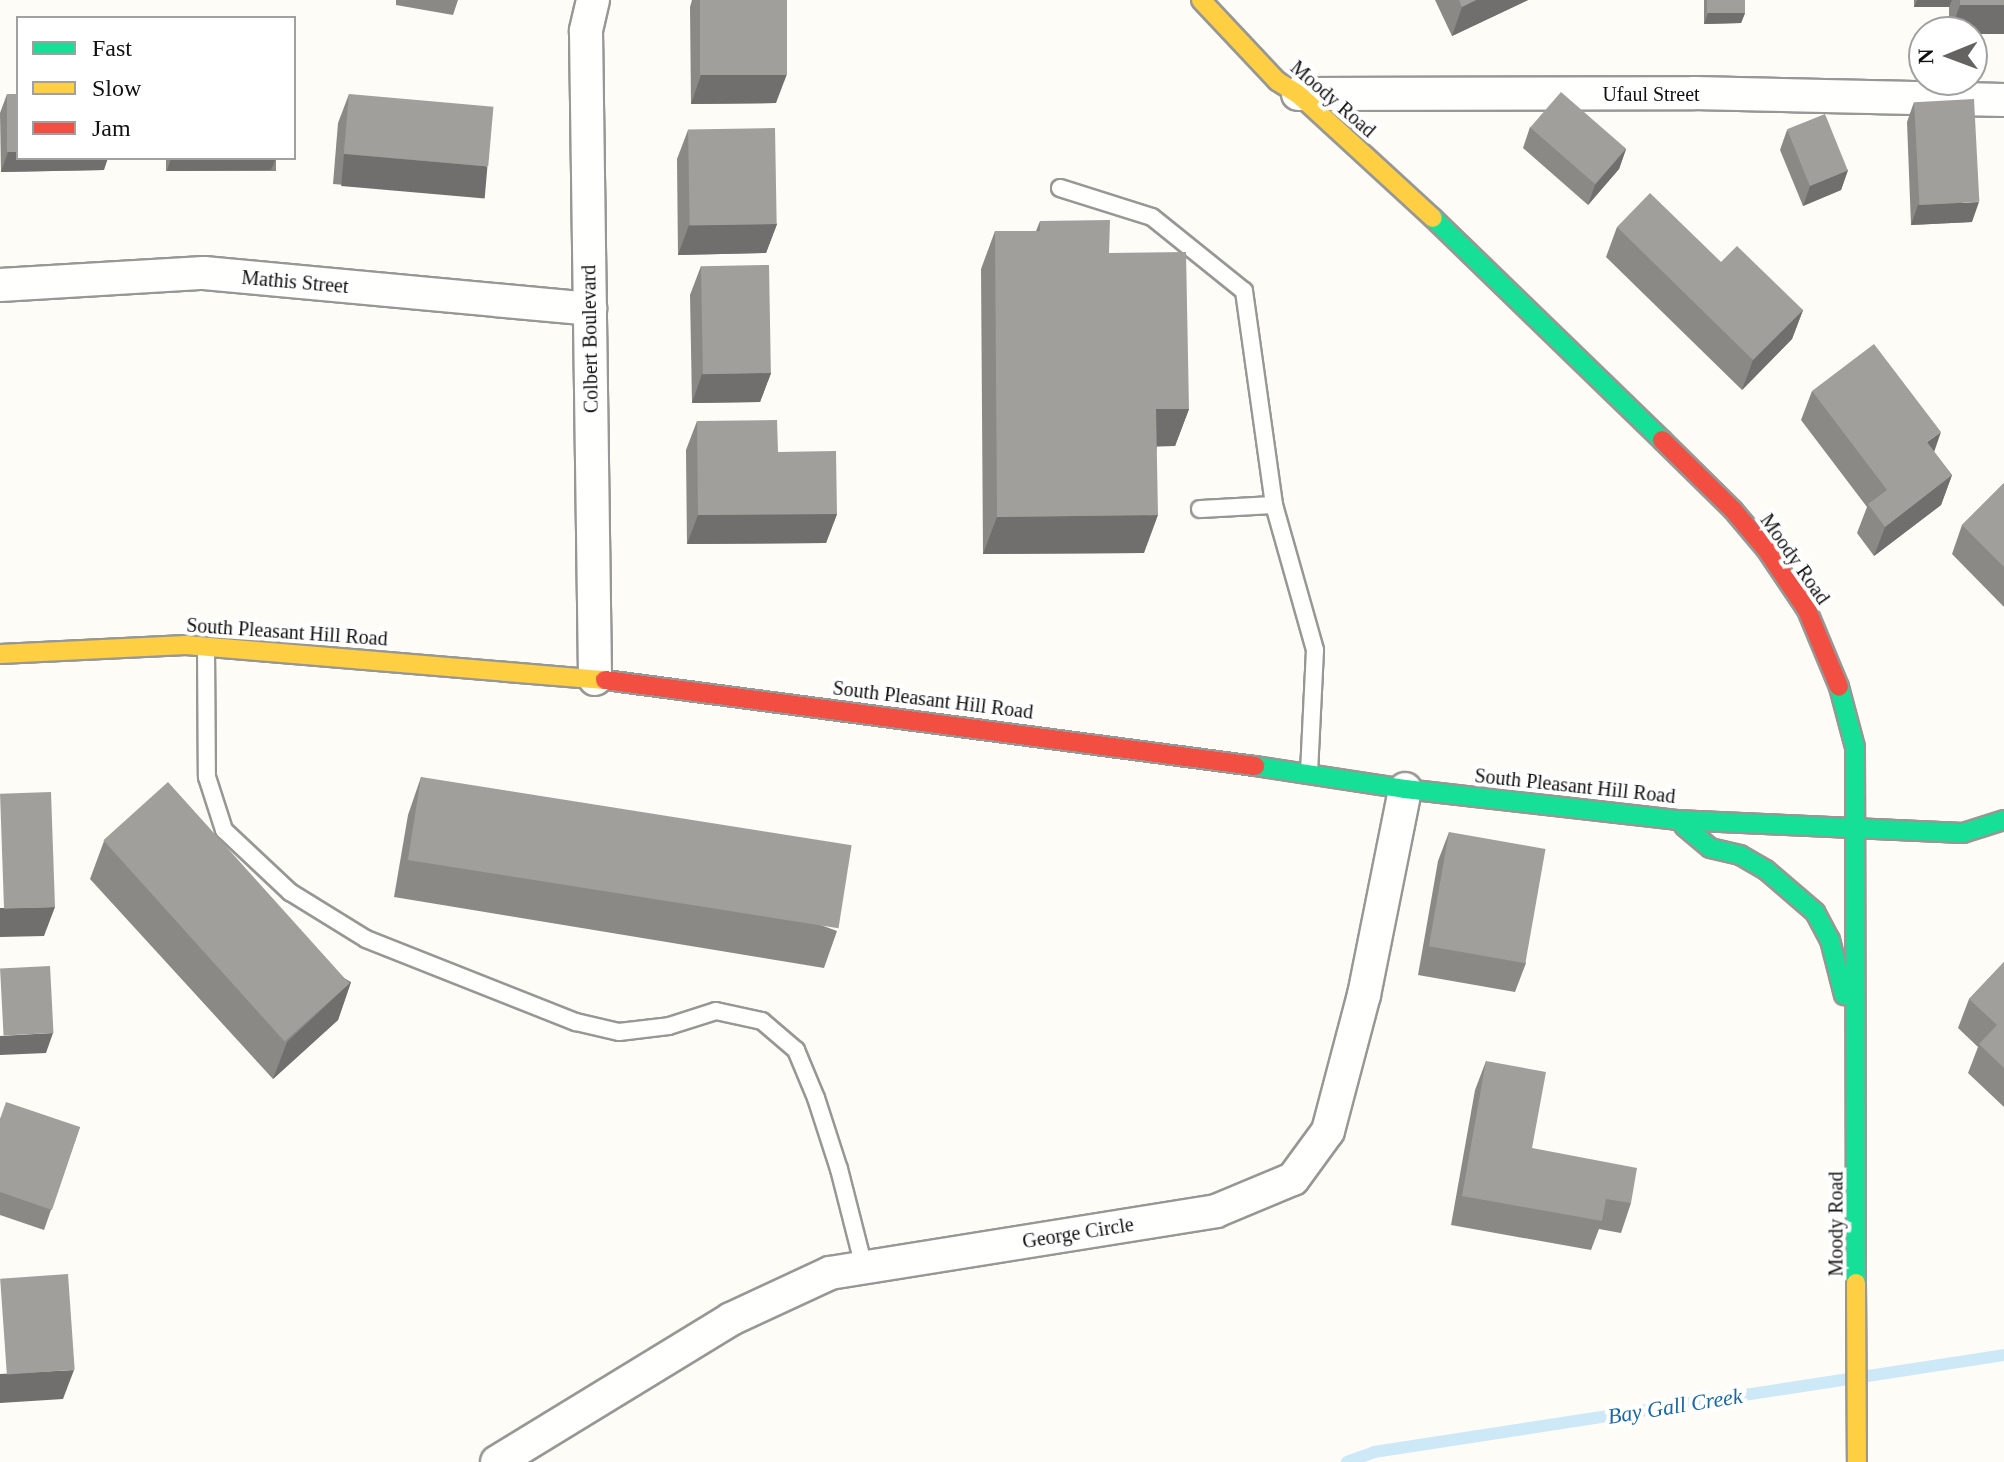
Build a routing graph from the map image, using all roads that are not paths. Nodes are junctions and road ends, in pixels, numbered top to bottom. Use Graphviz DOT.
graph roads {
  1 [pos="593,0"];
  2 [pos="1201,0"];
  3 [pos="1298,94"];
  4 [pos="2004,100"];
  5 [pos="1060,188"];
  6 [pos="0,285"];
  7 [pos="590,309"];
  8 [pos="1274,505"];
  9 [pos="1200,509"];
  10 [pos="206,647"];
  11 [pos="0,654"];
  12 [pos="595,679"];
  13 [pos="1308,773"];
  14 [pos="1405,789"];
  15 [pos="1676,820"];
  16 [pos="2004,820"];
  17 [pos="1857,831"];
  18 [pos="1857,1046"];
  19 [pos="864,1267"];
  20 [pos="497,1462"];
  21 [pos="1857,1462"];
  1 -- 7 [label="street, Colbert Boulevard"];
  2 -- 3 [label="street, Moody Road"];
  3 -- 4 [label="street, Ufaul Street"];
  3 -- 17 [label="street, Moody Road"];
  5 -- 8 [label="lane"];
  6 -- 7 [label="street, Mathis Street"];
  7 -- 12 [label="street, Colbert Boulevard"];
  8 -- 9 [label="lane"];
  8 -- 13 [label="lane"];
  10 -- 11 [label="street, South Pleasant Hill Road"];
  10 -- 12 [label="street, South Pleasant Hill Road"];
  10 -- 19 [label="lane"];
  12 -- 13 [label="street, South Pleasant Hill Road"];
  13 -- 14 [label="street, South Pleasant Hill Road"];
  14 -- 15 [label="street, South Pleasant Hill Road"];
  14 -- 19 [label="street, George Circle"];
  15 -- 17 [label="street, South Pleasant Hill Road"];
  15 -- 18 [label="street"];
  16 -- 17 [label="street, South Pleasant Hill Road"];
  17 -- 18 [label="street, Moody Road"];
  18 -- 21 [label="street, Moody Road"];
  19 -- 20 [label="street, George Circle"];
}
